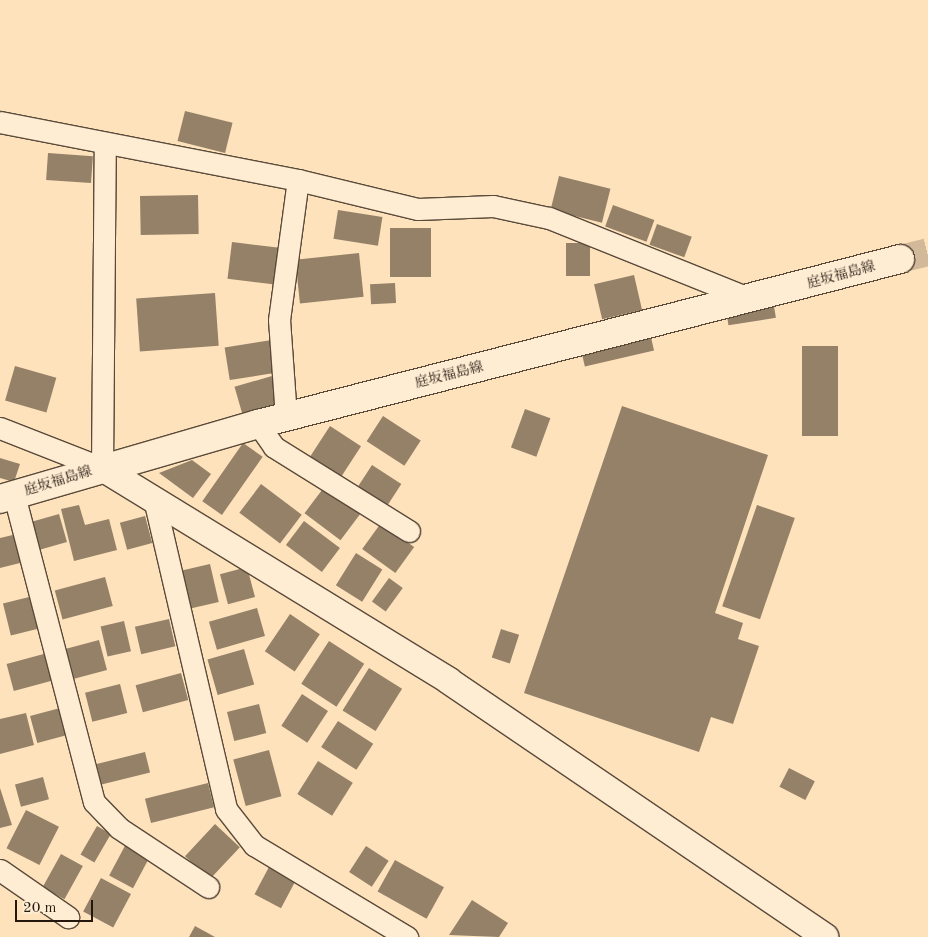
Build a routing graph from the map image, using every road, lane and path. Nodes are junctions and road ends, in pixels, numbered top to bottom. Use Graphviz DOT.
graph roads {
  1 [pos="0,122"];
  2 [pos="105,143"];
  3 [pos="298,180"];
  4 [pos="900,259"];
  5 [pos="750,299"];
  6 [pos="286,417"];
  7 [pos="258,424"];
  8 [pos="0,428"];
  9 [pos="102,468"];
  10 [pos="7,497"];
  11 [pos="155,503"];
  12 [pos="409,532"];
  13 [pos="0,870"];
  14 [pos="208,887"];
  15 [pos="68,917"];
  16 [pos="407,937"];
  17 [pos="825,937"];
  1 -- 2 [label="street"];
  2 -- 3 [label="street"];
  2 -- 9 [label="street"];
  3 -- 5 [label="street"];
  3 -- 6 [label="street"];
  4 -- 5 [label="main road, 庭坂福島線"];
  5 -- 6 [label="main road, 庭坂福島線"];
  6 -- 7 [label="main road, 庭坂福島線"];
  7 -- 9 [label="main road, 庭坂福島線"];
  7 -- 12 [label="street"];
  8 -- 9 [label="street"];
  9 -- 10 [label="main road, 庭坂福島線"];
  9 -- 11 [label="street"];
  10 -- 14 [label="street"];
  11 -- 16 [label="street"];
  11 -- 17 [label="street"];
  13 -- 15 [label="street"];
}
